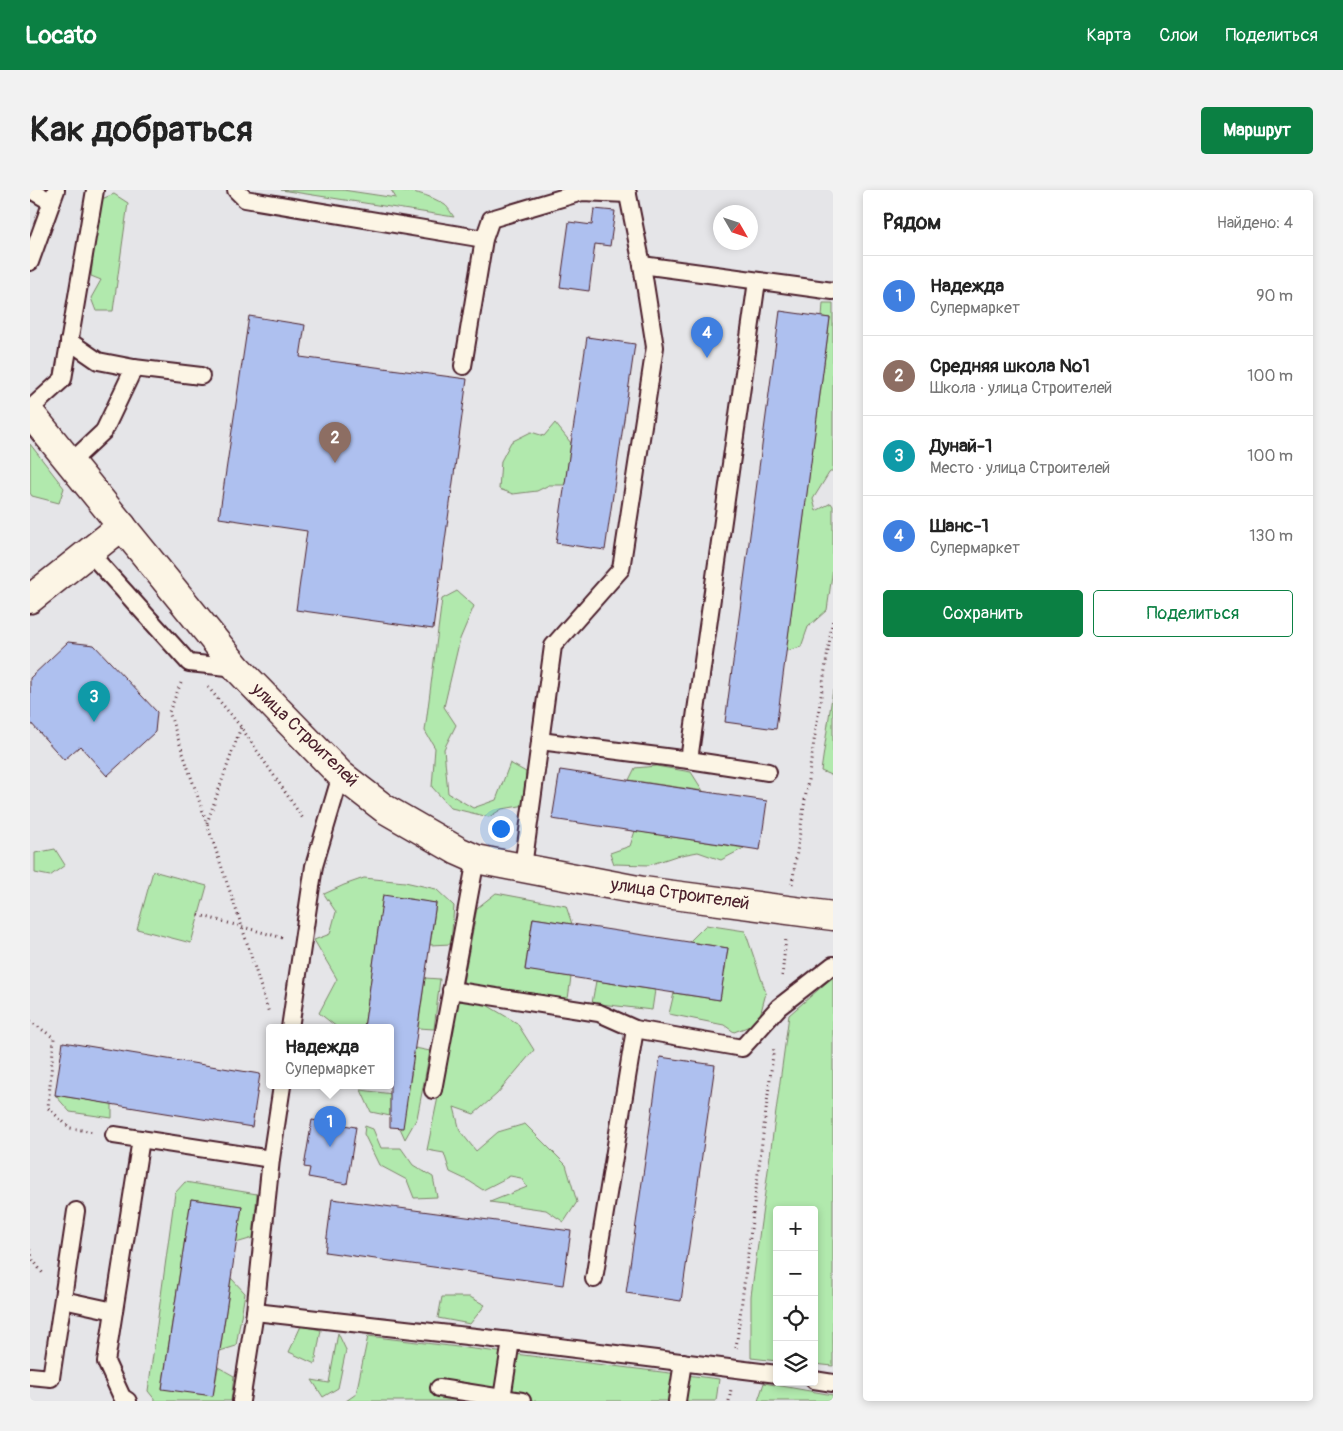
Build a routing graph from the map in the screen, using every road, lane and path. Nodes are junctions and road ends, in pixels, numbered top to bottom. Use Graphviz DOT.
graph roads {
  1 [pos="31,190"];
  2 [pos="95,190"];
  3 [pos="236,190"];
  4 [pos="627,192"];
  5 [pos="53,196"];
  6 [pos="484,239"];
  7 [pos="30,262"];
  8 [pos="642,265"];
  9 [pos="757,281"];
  10 [pos="833,291"];
  11 [pos="69,341"];
  12 [pos="463,366"];
  13 [pos="134,368"];
  14 [pos="202,376"];
  15 [pos="30,409"];
  16 [pos="30,413"];
  17 [pos="70,462"];
  18 [pos="122,526"];
  19 [pos="89,552"];
  20 [pos="30,599"];
  21 [pos="189,663"];
  22 [pos="237,668"];
  23 [pos="241,727"];
  24 [pos="540,740"];
  25 [pos="689,760"];
  26 [pos="768,772"];
  27 [pos="340,775"];
  28 [pos="206,823"];
  29 [pos="320,845"];
  30 [pos="476,859"];
  31 [pos="523,867"];
  32 [pos="199,915"];
  33 [pos="833,916"];
  34 [pos="242,927"];
  35 [pos="303,943"];
  36 [pos="833,966"];
  37 [pos="451,990"];
  38 [pos="270,1019"];
  39 [pos="30,1021"];
  40 [pos="291,1024"];
  41 [pos="635,1029"];
  42 [pos="282,1089"];
  43 [pos="433,1090"];
  44 [pos="114,1134"];
  45 [pos="141,1139"];
  46 [pos="271,1159"];
  47 [pos="76,1211"];
  48 [pos="594,1279"];
  49 [pos="63,1300"];
  50 [pos="114,1311"];
  51 [pos="255,1312"];
  52 [pos="511,1341"];
  53 [pos="683,1362"];
  54 [pos="773,1373"];
  55 [pos="30,1376"];
  56 [pos="818,1380"];
  57 [pos="833,1382"];
  58 [pos="439,1388"];
  59 [pos="502,1398"];
  60 [pos="128,1401"];
  61 [pos="241,1401"];
  62 [pos="522,1401"];
  63 [pos="677,1401"];
  1 -- 5 [label="lane"];
  2 -- 11 [label="lane"];
  3 -- 6 [label="lane"];
  4 -- 6 [label="lane"];
  4 -- 8 [label="lane"];
  5 -- 7 [label="lane"];
  6 -- 12 [label="lane"];
  8 -- 9 [label="lane"];
  8 -- 24 [label="lane"];
  9 -- 10 [label="lane"];
  9 -- 25 [label="lane"];
  11 -- 13 [label="lane"];
  11 -- 15 [label="lane"];
  13 -- 14 [label="lane"];
  13 -- 17 [label="lane"];
  16 -- 17 [label="street, улица Строителей"];
  17 -- 18 [label="street, улица Строителей"];
  18 -- 19 [label="street"];
  18 -- 22 [label="street, улица Строителей"];
  19 -- 20 [label="street"];
  19 -- 21 [label="lane"];
  21 -- 22 [label="lane"];
  21 -- 23 [label="path"];
  21 -- 28 [label="path"];
  22 -- 27 [label="street, улица Строителей"];
  23 -- 28 [label="path"];
  23 -- 29 [label="path"];
  24 -- 25 [label="lane"];
  24 -- 31 [label="lane"];
  25 -- 26 [label="lane"];
  27 -- 29 [label="lane"];
  27 -- 30 [label="street, улица Строителей"];
  28 -- 34 [label="path"];
  29 -- 35 [label="lane"];
  30 -- 31 [label="street, улица Строителей"];
  30 -- 37 [label="lane"];
  31 -- 33 [label="street, улица Строителей"];
  32 -- 34 [label="path"];
  34 -- 35 [label="path"];
  34 -- 38 [label="path"];
  35 -- 40 [label="lane"];
  36 -- 41 [label="lane"];
  37 -- 41 [label="lane"];
  37 -- 43 [label="lane"];
  39 -- 44 [label="path"];
  41 -- 48 [label="lane"];
  42 -- 46 [label="lane"];
  44 -- 45 [label="lane"];
  45 -- 46 [label="lane"];
  45 -- 50 [label="lane"];
  46 -- 51 [label="lane"];
  47 -- 49 [label="lane"];
  49 -- 50 [label="lane"];
  49 -- 55 [label="lane"];
  50 -- 60 [label="lane"];
  51 -- 52 [label="lane"];
  51 -- 61 [label="lane"];
  52 -- 53 [label="lane"];
  52 -- 59 [label="lane"];
  53 -- 54 [label="lane"];
  53 -- 63 [label="lane"];
  56 -- 57 [label="lane"];
  58 -- 59 [label="lane"];
  59 -- 62 [label="lane"];
}
